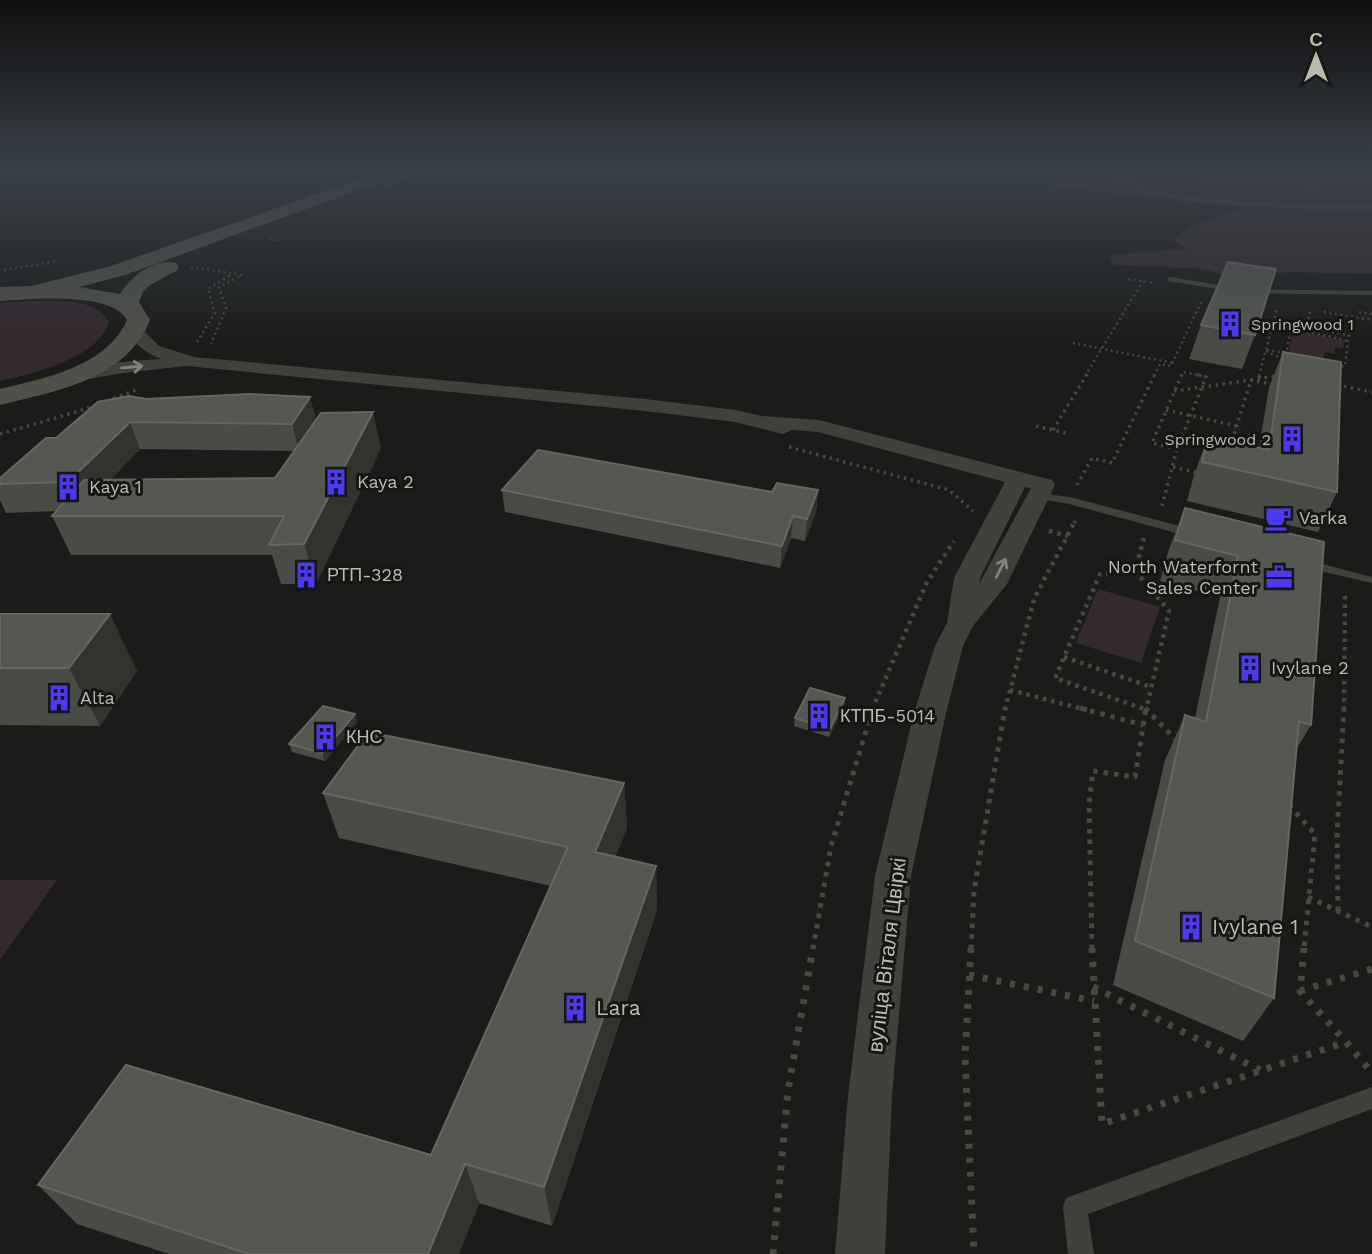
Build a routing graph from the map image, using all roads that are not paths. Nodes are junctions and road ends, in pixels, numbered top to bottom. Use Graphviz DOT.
graph roads {
  1 [pos="235,230"];
  2 [pos="260,230"];
  3 [pos="1171,279"];
  4 [pos="37,291"];
  5 [pos="1372,293"];
  6 [pos="0,294"];
  7 [pos="127,305"];
  8 [pos="135,332"];
  9 [pos="200,355"];
  10 [pos="72,376"];
  11 [pos="0,397"];
  12 [pos="1015,484"];
  13 [pos="1049,488"];
  14 [pos="1214,539"];
  15 [pos="1292,559"];
  16 [pos="1370,580"];
  17 [pos="961,623"];
  18 [pos="1372,1098"];
  19 [pos="860,1254"];
  20 [pos="1081,1254"];
  1 -- 4 [label="main road"];
  2 -- 7 [label="main road"];
  3 -- 5 [label="lane"];
  4 -- 6 [label="main road"];
  4 -- 7 [label="main road"];
  7 -- 8 [label="main road"];
  8 -- 9 [label="street"];
  8 -- 10 [label="main road"];
  10 -- 9 [label="street, one-way"];
  9 -- 12 [label="street"];
  10 -- 11 [label="main road"];
  12 -- 13 [label="street"];
  12 -- 17 [label="street, вуліца Віталя Цвіркі"];
  13 -- 14 [label="lane"];
  17 -- 13 [label="street, вуліца Віталя Цвіркі, one-way"];
  15 -- 16 [label="lane"];
  17 -- 19 [label="street, вуліца Віталя Цвіркі"];
  18 -- 20 [label="lane"];
}
